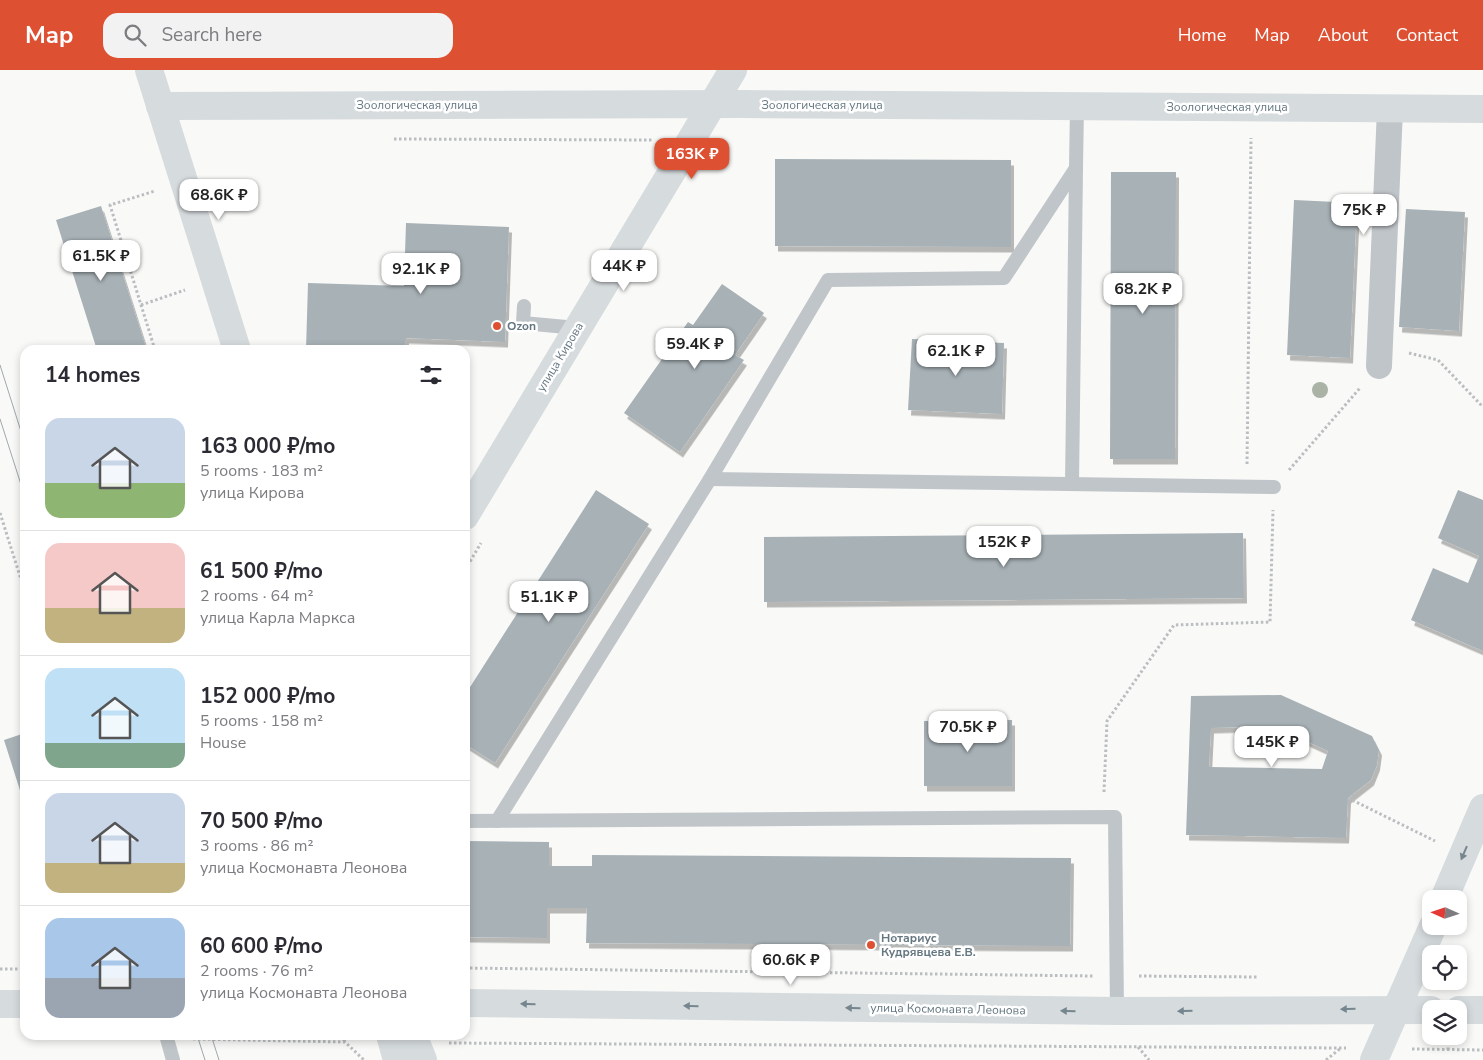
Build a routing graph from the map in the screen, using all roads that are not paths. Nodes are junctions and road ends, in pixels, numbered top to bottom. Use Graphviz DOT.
graph roads {
  1 [pos="149,70"];
  2 [pos="732,70"];
  3 [pos="712,104"];
  4 [pos="160,106"];
  5 [pos="1077,106"];
  6 [pos="1390,109"];
  7 [pos="1483,109"];
  8 [pos="1076,168"];
  9 [pos="524,306"];
  10 [pos="577,328"];
  11 [pos="235,345"];
  12 [pos="1379,356"];
  13 [pos="710,479"];
  14 [pos="1072,484"];
  15 [pos="1274,487"];
  16 [pos="470,508"];
  17 [pos="1483,808"];
  18 [pos="470,821"];
  19 [pos="497,821"];
  20 [pos="1448,890"];
  21 [pos="1429,935"];
  22 [pos="0,1004"];
  23 [pos="20,1004"];
  24 [pos="470,1004"];
  25 [pos="1397,1009"];
  26 [pos="1422,1010"];
  27 [pos="1467,1010"];
  28 [pos="1483,1010"];
  29 [pos="1117,1011"];
  30 [pos="167,1040"];
  31 [pos="397,1040"];
  32 [pos="413,1051"];
  33 [pos="173,1060"];
  34 [pos="1374,1060"];
  1 -- 4 [label="main road"];
  2 -- 3 [label="main road, улица Кирова"];
  3 -- 4 [label="main road, Зоологическая улица"];
  3 -- 5 [label="main road, Зоологическая улица"];
  3 -- 10 [label="main road, улица Кирова"];
  4 -- 11 [label="main road"];
  5 -- 6 [label="main road, Зоологическая улица"];
  5 -- 8 [label="lane"];
  6 -- 7 [label="main road, Зоологическая улица"];
  6 -- 12 [label="street"];
  8 -- 13 [label="lane"];
  8 -- 14 [label="lane"];
  9 -- 10 [label="lane"];
  10 -- 16 [label="main road, улица Кирова"];
  13 -- 14 [label="lane"];
  13 -- 19 [label="lane"];
  14 -- 15 [label="lane"];
  17 -- 20 [label="main road, one-way"];
  18 -- 19 [label="lane"];
  19 -- 29 [label="lane"];
  21 -- 25 [label="main road"];
  22 -- 23 [label="main road"];
  29 -- 24 [label="main road, улица Космонавта Леонова, one-way"];
  25 -- 26 [label="main road, улица Космонавта Леонова"];
  25 -- 29 [label="main road, улица Космонавта Леонова, one-way"];
  25 -- 34 [label="main road"];
  27 -- 28 [label="main road"];
  30 -- 33 [label="lane"];
  31 -- 32 [label="main road"];
}
